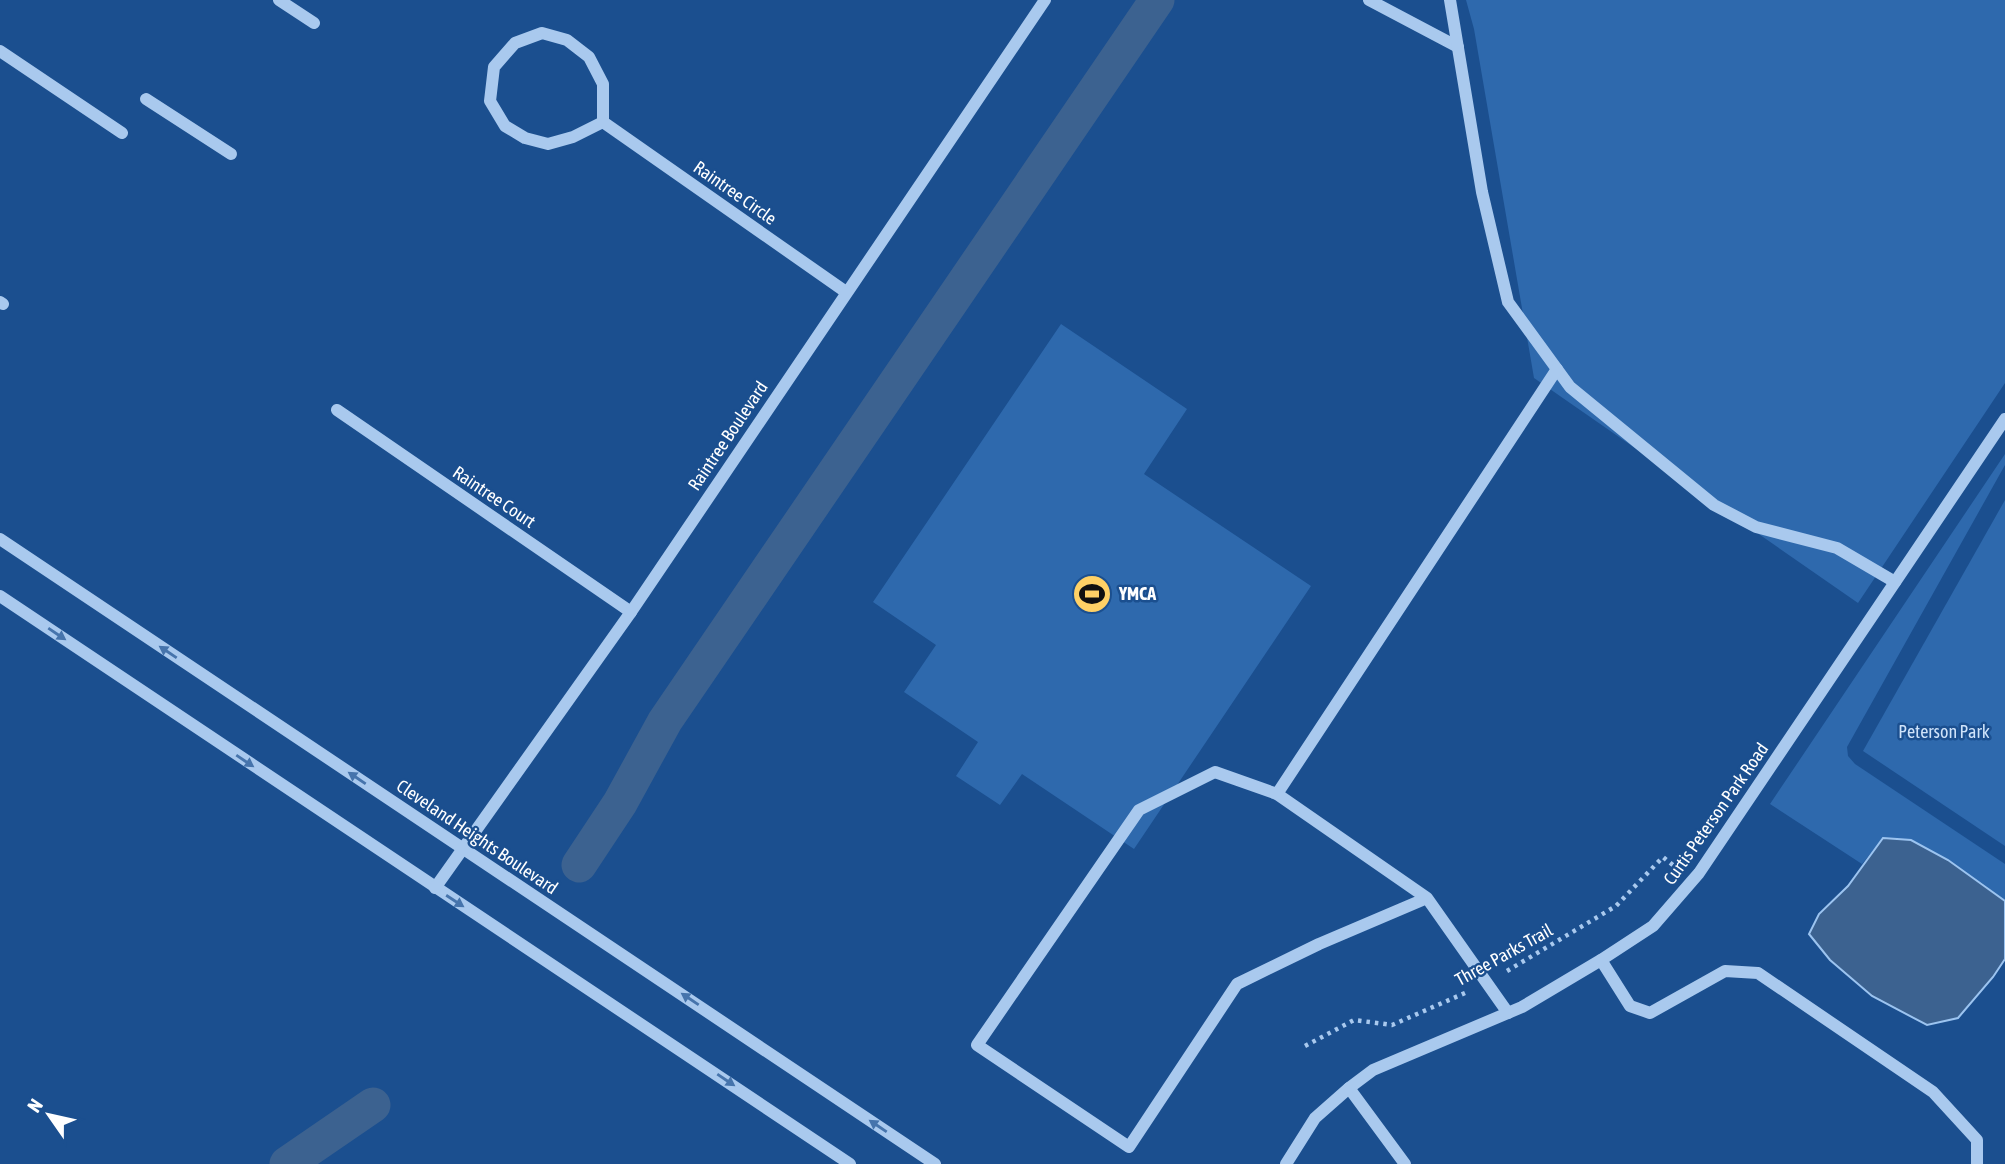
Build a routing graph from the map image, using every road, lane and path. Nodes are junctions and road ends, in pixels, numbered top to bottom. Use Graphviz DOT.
graph roads {
  1 [pos="279,0"];
  2 [pos="1045,0"];
  3 [pos="1369,0"];
  4 [pos="1450,0"];
  5 [pos="314,23"];
  6 [pos="1458,47"];
  7 [pos="0,51"];
  8 [pos="146,99"];
  9 [pos="603,122"];
  10 [pos="122,133"];
  11 [pos="231,155"];
  12 [pos="846,292"];
  13 [pos="1557,369"];
  14 [pos="337,410"];
  15 [pos="2005,419"];
  16 [pos="0,539"];
  17 [pos="1895,582"];
  18 [pos="0,596"];
  19 [pos="631,612"];
  20 [pos="1277,794"];
  21 [pos="463,849"];
  22 [pos="1693,881"];
  23 [pos="435,888"];
  24 [pos="1427,898"];
  25 [pos="1601,960"];
  26 [pos="1486,982"];
  27 [pos="1508,1013"];
  28 [pos="1305,1046"];
  29 [pos="1349,1088"];
  30 [pos="850,1164"];
  31 [pos="935,1164"];
  32 [pos="1286,1164"];
  33 [pos="1405,1164"];
  34 [pos="1977,1164"];
  1 -- 5 [label="street"];
  2 -- 12 [label="street, Raintree Boulevard"];
  3 -- 6 [label="street"];
  4 -- 6 [label="street"];
  6 -- 13 [label="street"];
  7 -- 10 [label="street"];
  8 -- 11 [label="street"];
  9 -- 9 [label="street"];
  9 -- 12 [label="street, Raintree Circle"];
  12 -- 19 [label="street, Raintree Boulevard"];
  13 -- 17 [label="street"];
  13 -- 20 [label="street"];
  14 -- 19 [label="street, Raintree Court"];
  15 -- 17 [label="street, Curtis Peterson Park Road"];
  21 -- 16 [label="street, Cleveland Heights Boulevard, one-way"];
  17 -- 22 [label="street, Curtis Peterson Park Road"];
  18 -- 23 [label="street, one-way"];
  19 -- 21 [label="street, Raintree Boulevard"];
  20 -- 24 [label="street"];
  20 -- 24 [label="street"];
  21 -- 23 [label="street, Raintree Boulevard"];
  31 -- 21 [label="street, Cleveland Heights Boulevard, one-way"];
  22 -- 25 [label="street, Curtis Peterson Park Road"];
  22 -- 26 [label="path, Three Parks Trail"];
  23 -- 30 [label="street, one-way"];
  24 -- 26 [label="street"];
  25 -- 27 [label="street, Curtis Peterson Park Road"];
  25 -- 34 [label="street"];
  26 -- 27 [label="street"];
  26 -- 28 [label="path, Three Parks Trail"];
  27 -- 29 [label="street, Curtis Peterson Park Road"];
  29 -- 32 [label="street, Curtis Peterson Park Road"];
  29 -- 33 [label="street"];
}
